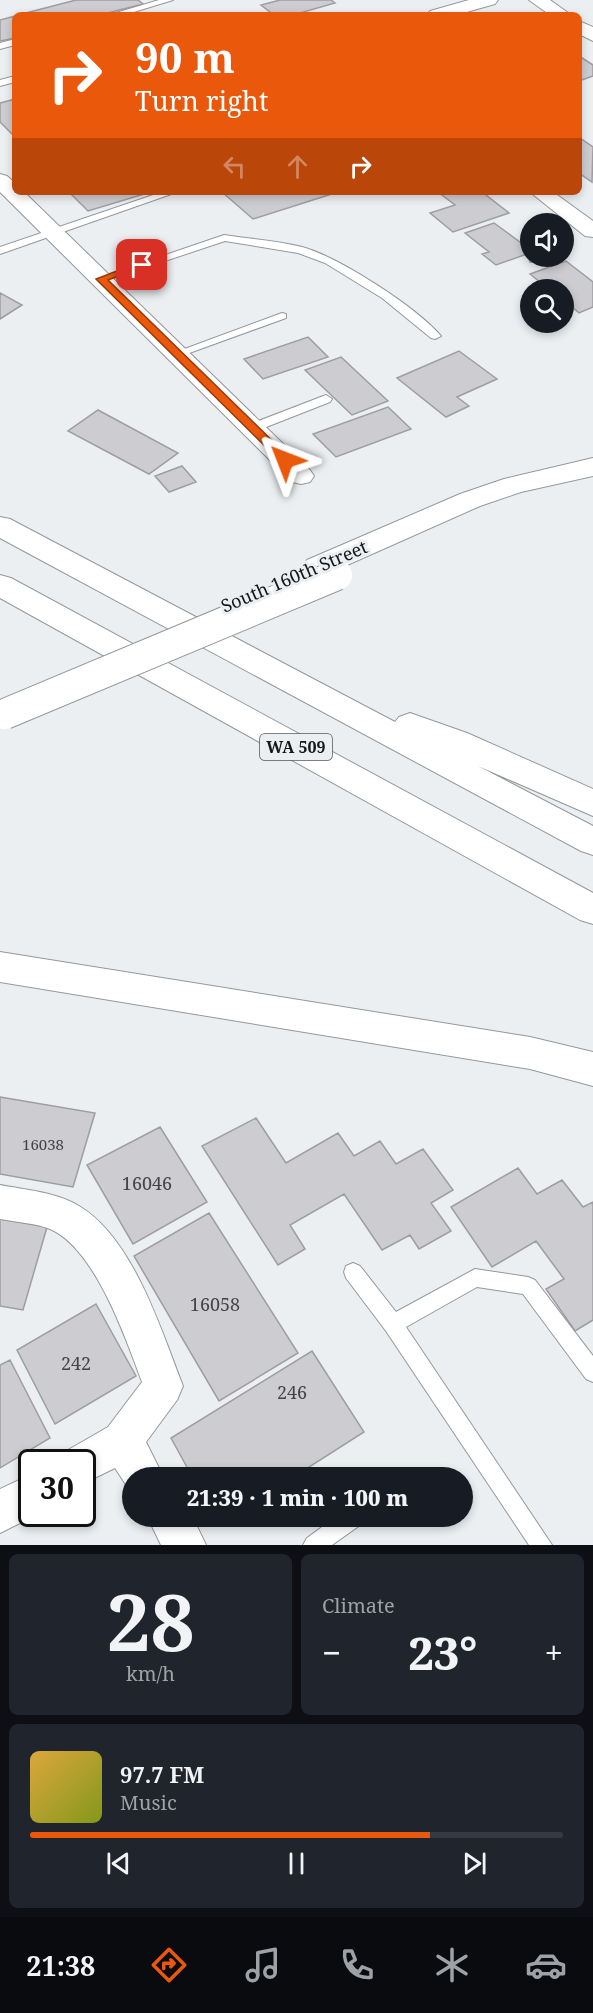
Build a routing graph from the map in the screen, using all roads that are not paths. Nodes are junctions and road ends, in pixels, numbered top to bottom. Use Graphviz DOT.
graph roads {
  1 [pos="169,0"];
  2 [pos="489,0"];
  3 [pos="538,0"];
  4 [pos="125,12"];
  5 [pos="447,12"];
  6 [pos="557,12"];
  7 [pos="0,180"];
  8 [pos="12,192"];
  9 [pos="15,195"];
  10 [pos="163,195"];
  11 [pos="544,195"];
  12 [pos="52,231"];
  13 [pos="593,231"];
  14 [pos="0,251"];
  15 [pos="101,279"];
  16 [pos="282,316"];
  17 [pos="435,336"];
  18 [pos="177,354"];
  19 [pos="326,399"];
  20 [pos="252,428"];
  21 [pos="593,467"];
  22 [pos="301,476"];
  23 [pos="593,487"];
  24 [pos="0,526"];
  25 [pos="327,571"];
  26 [pos="0,585"];
  27 [pos="303,687"];
  28 [pos="2,709"];
  29 [pos="593,803"];
  30 [pos="593,842"];
  31 [pos="593,910"];
  32 [pos="0,967"];
  33 [pos="593,1069"];
  34 [pos="0,1202"];
  35 [pos="353,1272"];
  36 [pos="393,1324"];
  37 [pos="593,1372"];
  38 [pos="122,1441"];
  39 [pos="96,1456"];
  40 [pos="137,1467"];
  41 [pos="18,1502"];
  42 [pos="0,1512"];
  43 [pos="174,1527"];
  44 [pos="340,1527"];
  45 [pos="185,1545"];
  46 [pos="314,1545"];
  47 [pos="541,1545"];
  1 -- 4 [label="lane"];
  2 -- 5 [label="street"];
  3 -- 6 [label="street"];
  7 -- 8 [label="street"];
  9 -- 12 [label="street"];
  10 -- 12 [label="lane"];
  11 -- 13 [label="street"];
  12 -- 14 [label="lane"];
  12 -- 15 [label="street"];
  15 -- 17 [label="lane"];
  15 -- 18 [label="street"];
  16 -- 18 [label="lane"];
  18 -- 20 [label="street"];
  19 -- 20 [label="lane"];
  20 -- 22 [label="street"];
  21 -- 25 [label="main road, South 160th Street"];
  23 -- 25 [label="main road, South 160th Street"];
  24 -- 27 [label="main road"];
  25 -- 28 [label="main road, South 160th Street, bridge"];
  26 -- 31 [label="main road, WA 509"];
  27 -- 29 [label="main road"];
  27 -- 30 [label="main road"];
  32 -- 33 [label="main road"];
  34 -- 38 [label="street"];
  35 -- 36 [label="lane"];
  36 -- 37 [label="lane"];
  36 -- 47 [label="lane"];
  38 -- 39 [label="street"];
  38 -- 40 [label="street"];
  41 -- 42 [label="street"];
  43 -- 45 [label="street"];
  44 -- 46 [label="lane"];
}
